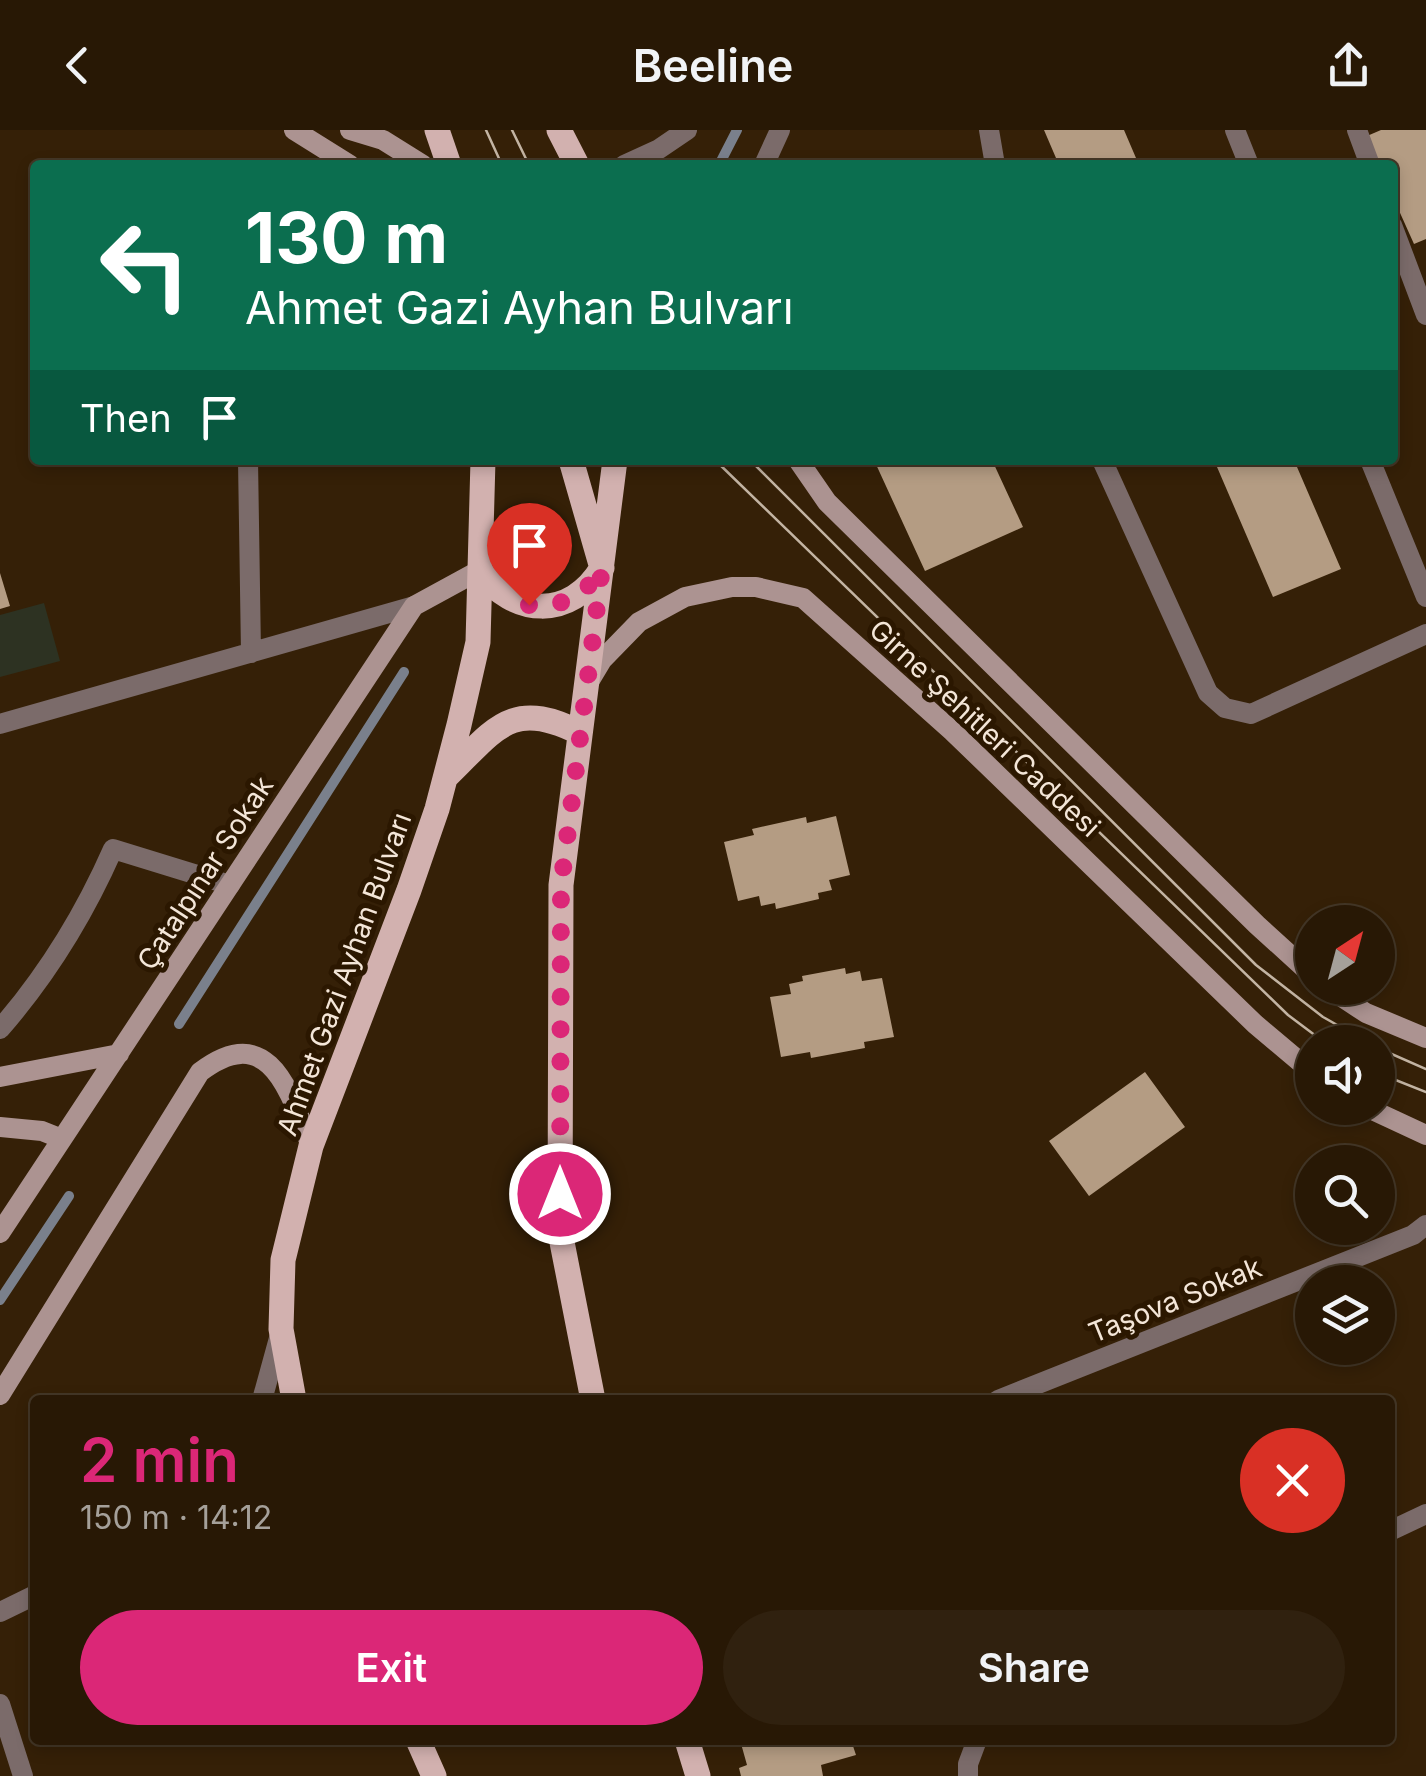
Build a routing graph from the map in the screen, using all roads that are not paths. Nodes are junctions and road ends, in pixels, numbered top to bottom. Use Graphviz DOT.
graph roads {
  1 [pos="294,130"];
  2 [pos="350,130"];
  3 [pos="437,130"];
  4 [pos="559,130"];
  5 [pos="687,130"];
  6 [pos="780,130"];
  7 [pos="989,130"];
  8 [pos="1235,130"];
  9 [pos="1357,130"];
  10 [pos="342,160"];
  11 [pos="415,160"];
  12 [pos="447,160"];
  13 [pos="574,160"];
  14 [pos="635,160"];
  15 [pos="766,160"];
  16 [pos="994,160"];
  17 [pos="1247,160"];
  18 [pos="1368,160"];
  19 [pos="1398,241"];
  20 [pos="1426,315"];
  21 [pos="248,465"];
  22 [pos="483,465"];
  23 [pos="571,465"];
  24 [pos="613,465"];
  25 [pos="801,465"];
  26 [pos="1104,465"];
  27 [pos="1372,465"];
  28 [pos="602,568"];
  29 [pos="480,570"];
  30 [pos="1426,598"];
  31 [pos="414,606"];
  32 [pos="1426,634"];
  33 [pos="251,653"];
  34 [pos="589,682"];
  35 [pos="0,724"];
  36 [pos="580,734"];
  37 [pos="445,778"];
  38 [pos="230,885"];
  39 [pos="1295,960"];
  40 [pos="1354,1005"];
  41 [pos="0,1029"];
  42 [pos="1426,1038"];
  43 [pos="118,1054"];
  44 [pos="1295,1058"];
  45 [pos="0,1077"];
  46 [pos="1395,1120"];
  47 [pos="0,1127"];
  48 [pos="1426,1134"];
  49 [pos="62,1139"];
  50 [pos="312,1146"];
  51 [pos="1426,1225"];
  52 [pos="0,1233"];
  53 [pos="281,1329"];
  54 [pos="0,1395"];
  55 [pos="263,1395"];
  56 [pos="293,1395"];
  57 [pos="592,1395"];
  58 [pos="1011,1395"];
  59 [pos="1426,1514"];
  60 [pos="1395,1529"];
  61 [pos="30,1597"];
  62 [pos="0,1612"];
  63 [pos="0,1704"];
  64 [pos="420,1745"];
  65 [pos="689,1745"];
  66 [pos="975,1745"];
  67 [pos="23,1776"];
  68 [pos="434,1776"];
  69 [pos="698,1776"];
  70 [pos="968,1776"];
  1 -- 10 [label="street"];
  2 -- 11 [label="street"];
  3 -- 12 [label="main road"];
  4 -- 13 [label="main road"];
  5 -- 14 [label="street"];
  6 -- 15 [label="street"];
  7 -- 16 [label="street"];
  8 -- 17 [label="street"];
  9 -- 18 [label="street"];
  19 -- 20 [label="street"];
  21 -- 33 [label="street"];
  22 -- 29 [label="main road, Ahmet Gazi Ayhan Bulvarı"];
  23 -- 28 [label="main road"];
  24 -- 28 [label="main road"];
  25 -- 39 [label="street, Girne Şehitleri Caddesi"];
  26 -- 32 [label="street"];
  27 -- 30 [label="street"];
  28 -- 29 [label="main road"];
  28 -- 34 [label="main road"];
  29 -- 31 [label="street, Çatalpınar Sokak"];
  29 -- 37 [label="main road, Ahmet Gazi Ayhan Bulvarı"];
  31 -- 33 [label="street"];
  31 -- 38 [label="street, Çatalpınar Sokak"];
  33 -- 35 [label="street"];
  34 -- 36 [label="main road"];
  34 -- 44 [label="street, Girne Şehitleri Caddesi"];
  36 -- 37 [label="main road"];
  36 -- 57 [label="main road"];
  37 -- 50 [label="main road, Ahmet Gazi Ayhan Bulvarı"];
  38 -- 41 [label="street"];
  38 -- 43 [label="street, Çatalpınar Sokak"];
  40 -- 42 [label="street"];
  43 -- 45 [label="street"];
  43 -- 49 [label="street, Çatalpınar Sokak"];
  46 -- 48 [label="street"];
  47 -- 49 [label="street"];
  49 -- 52 [label="street, Çatalpınar Sokak"];
  50 -- 53 [label="main road, Ahmet Gazi Ayhan Bulvarı"];
  50 -- 54 [label="street"];
  51 -- 58 [label="street, Taşova Sokak"];
  53 -- 55 [label="street"];
  53 -- 56 [label="main road, Ahmet Gazi Ayhan Bulvarı"];
  59 -- 60 [label="street"];
  61 -- 62 [label="street"];
  63 -- 67 [label="street"];
  64 -- 68 [label="main road"];
  65 -- 69 [label="main road"];
  66 -- 70 [label="street"];
}
